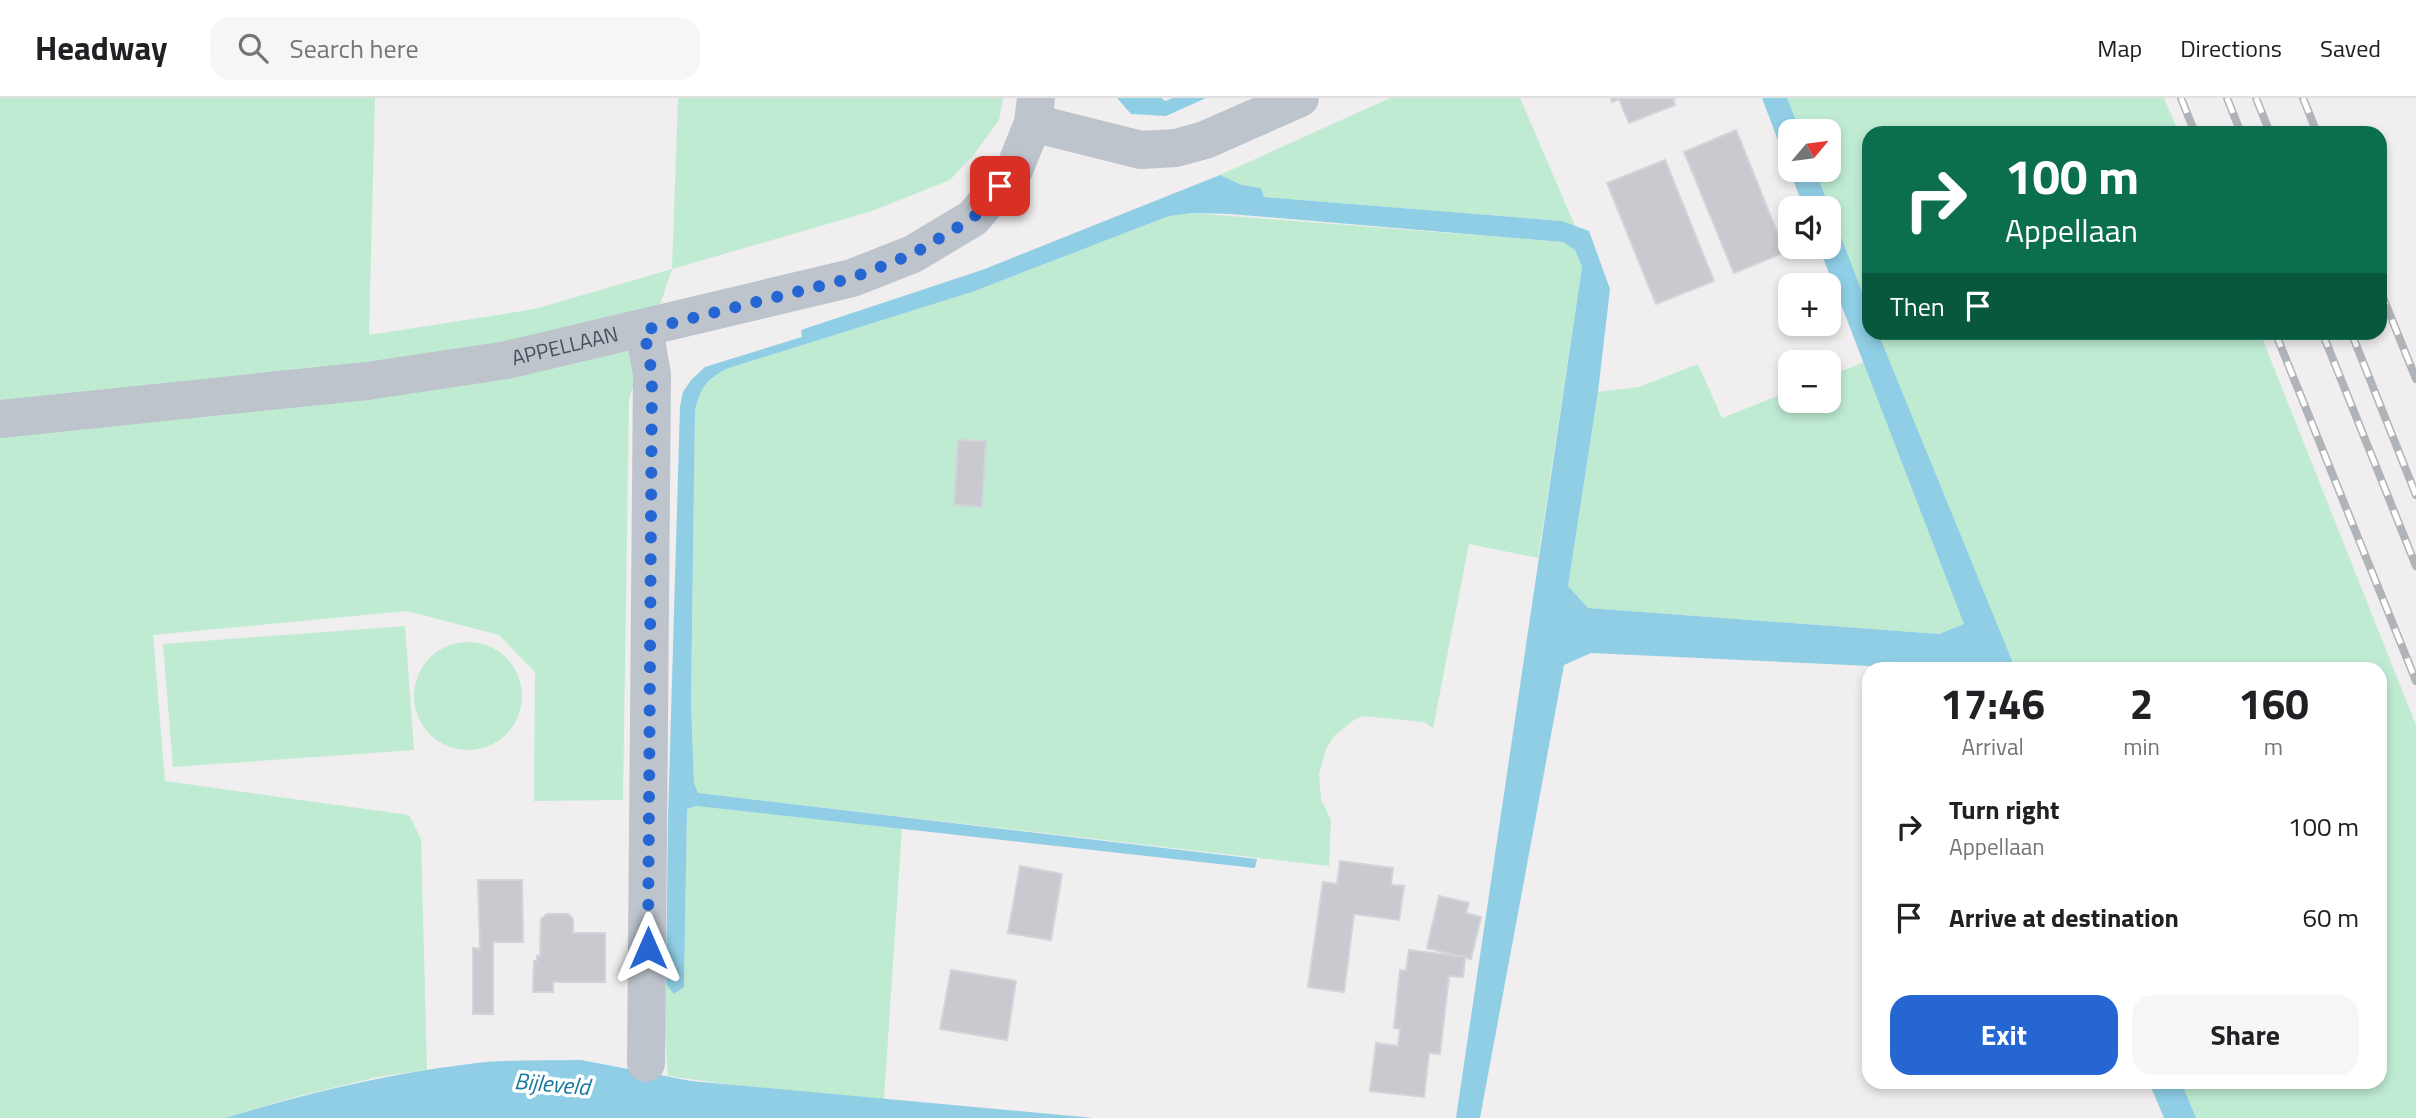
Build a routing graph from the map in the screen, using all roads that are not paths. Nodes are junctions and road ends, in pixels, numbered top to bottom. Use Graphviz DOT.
graph roads {
  1 [pos="1300,98"];
  2 [pos="1035,110"];
  3 [pos="644,330"];
  4 [pos="0,419"];
  5 [pos="646,1063"];
  1 -- 2 [label="street"];
  2 -- 3 [label="street, APPELLAAN"];
  3 -- 4 [label="street, APPELLAAN"];
  3 -- 5 [label="street"];
}
